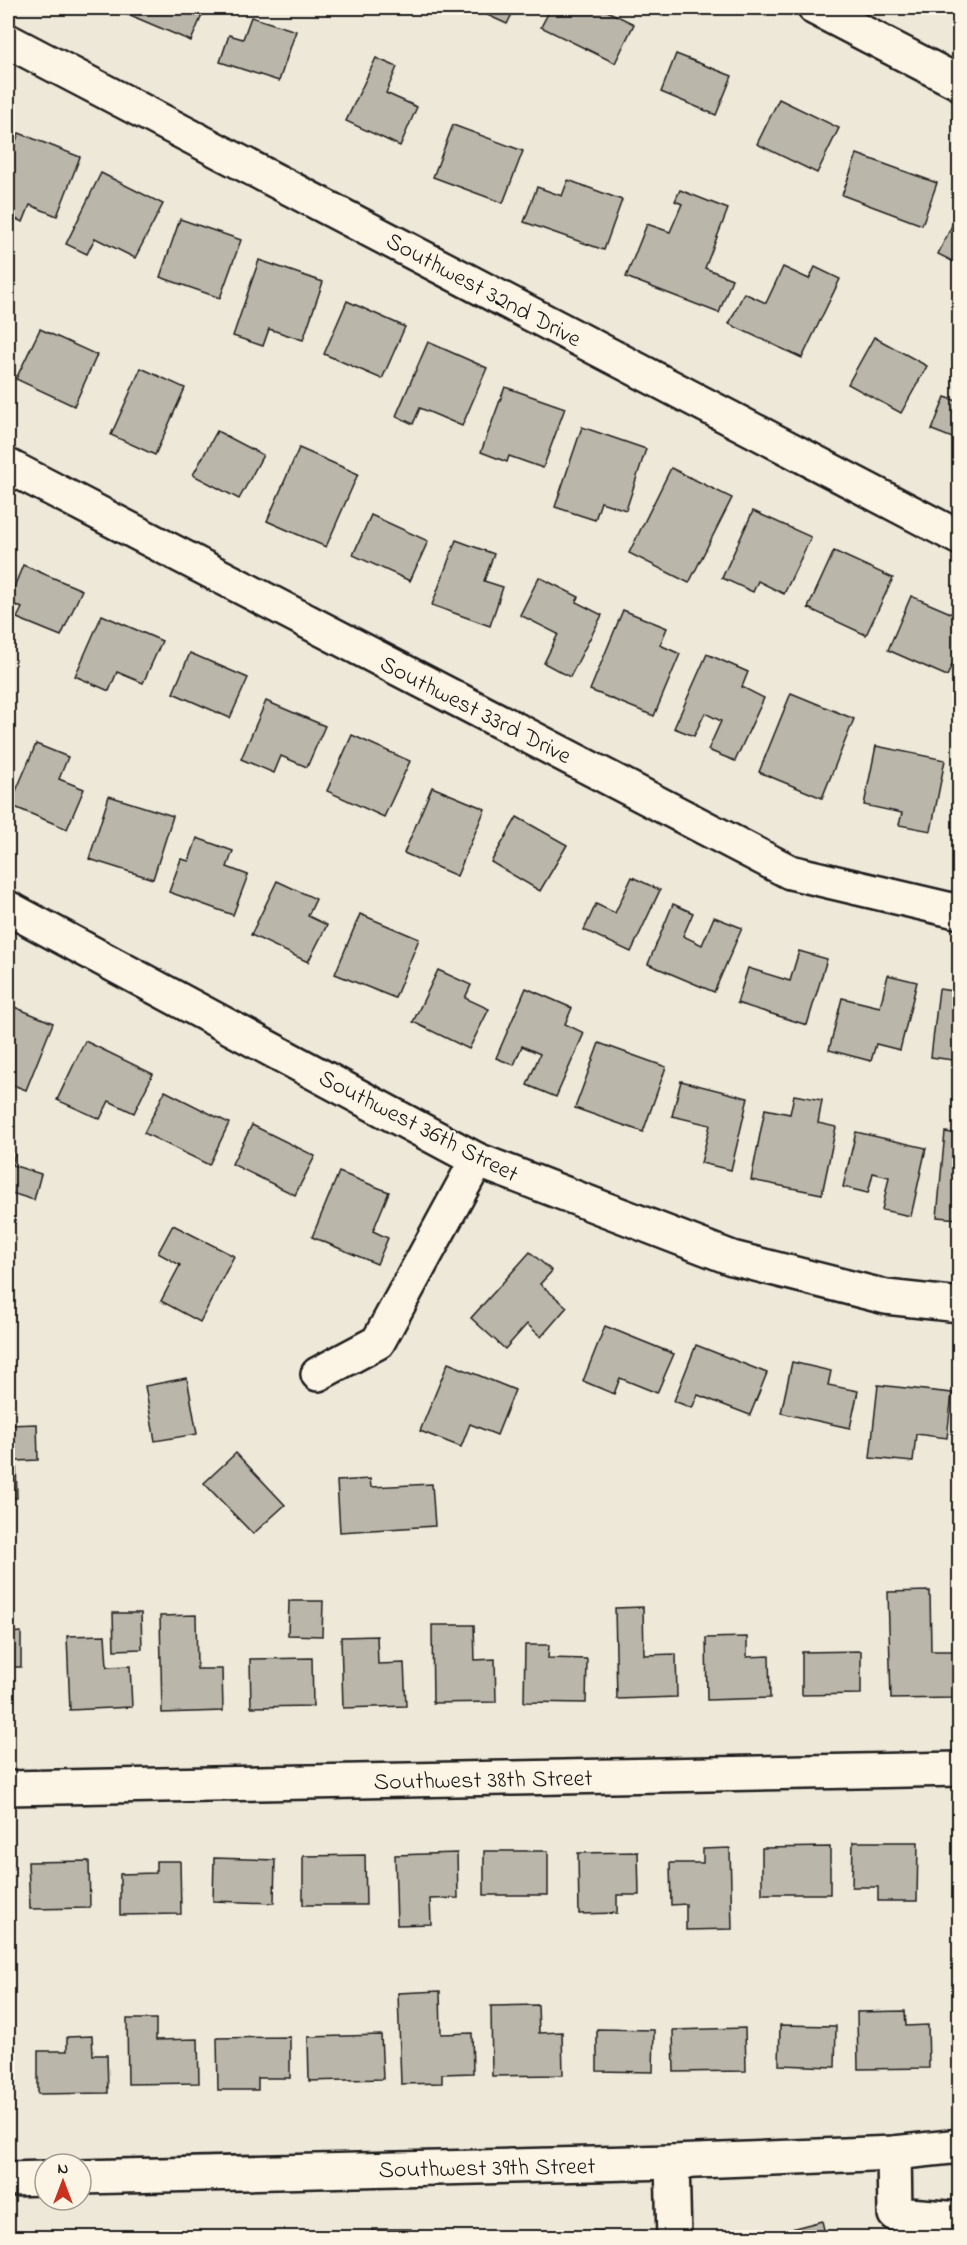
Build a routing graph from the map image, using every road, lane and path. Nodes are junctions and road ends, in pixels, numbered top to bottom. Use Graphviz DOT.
graph roads {
  1 [pos="815,8"];
  2 [pos="8,40"];
  3 [pos="960,83"];
  4 [pos="8,466"];
  5 [pos="960,538"];
  6 [pos="8,908"];
  7 [pos="960,912"];
  8 [pos="477,1160"];
  9 [pos="960,1305"];
  10 [pos="318,1374"];
  11 [pos="960,1769"];
  12 [pos="8,1788"];
  13 [pos="960,2146"];
  14 [pos="894,2153"];
  15 [pos="960,2157"];
  16 [pos="672,2162"];
  17 [pos="93,2177"];
  18 [pos="33,2178"];
  19 [pos="8,2179"];
  20 [pos="960,2219"];
  21 [pos="890,2226"];
  22 [pos="674,2238"];
  1 -- 3 [label="street"];
  2 -- 5 [label="street, Southwest 32nd Drive"];
  4 -- 7 [label="street, Southwest 33rd Drive"];
  6 -- 8 [label="street, Southwest 36th Street"];
  8 -- 9 [label="street, Southwest 36th Street"];
  8 -- 10 [label="street"];
  11 -- 12 [label="street, Southwest 38th Street"];
  13 -- 14 [label="street, Southwest 39th Street"];
  14 -- 15 [label="street, Southwest 39th Street"];
  14 -- 16 [label="street, Southwest 39th Street"];
  14 -- 21 [label="street"];
  16 -- 17 [label="street, Southwest 39th Street"];
  16 -- 22 [label="street"];
  18 -- 19 [label="street"];
  20 -- 21 [label="street"];
}
